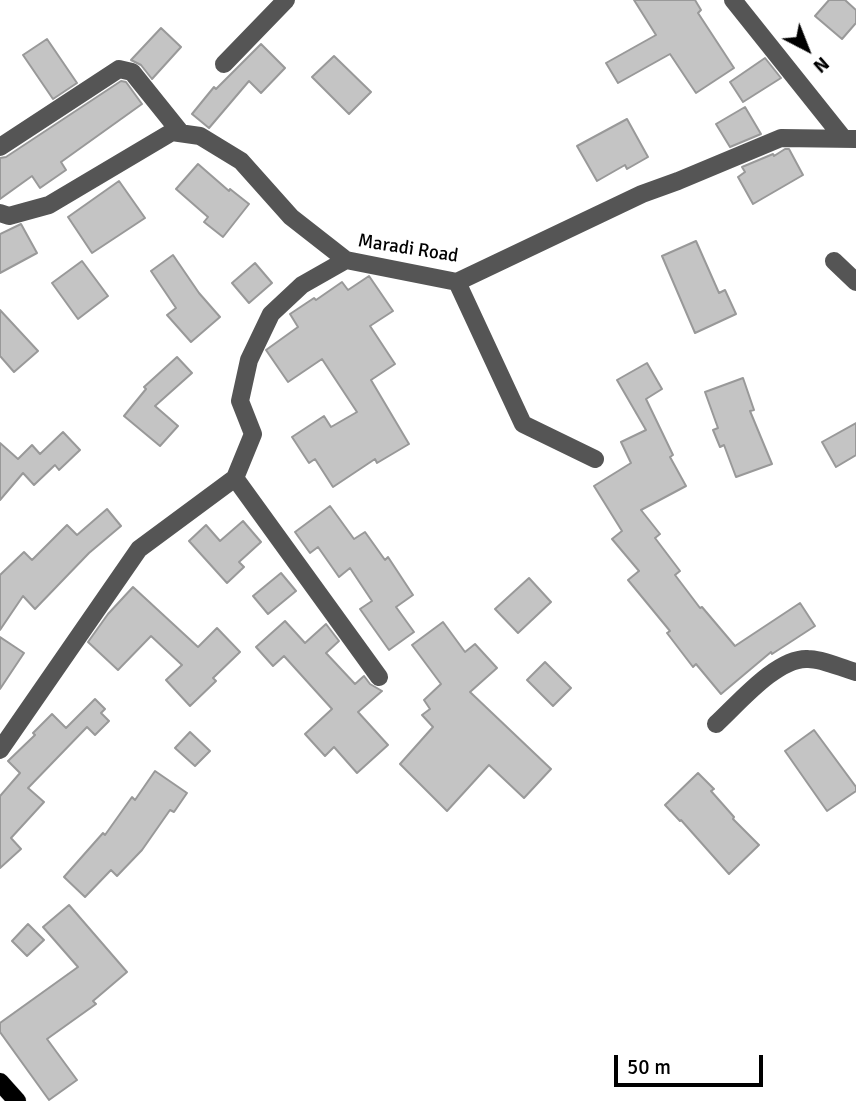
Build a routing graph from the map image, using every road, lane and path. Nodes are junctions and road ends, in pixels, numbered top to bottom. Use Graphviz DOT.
graph roads {
  1 [pos="286,0"];
  2 [pos="733,0"];
  3 [pos="224,64"];
  4 [pos="181,133"];
  5 [pos="850,139"];
  6 [pos="0,147"];
  7 [pos="0,213"];
  8 [pos="346,260"];
  9 [pos="834,261"];
  10 [pos="457,282"];
  11 [pos="856,282"];
  12 [pos="595,459"];
  13 [pos="235,478"];
  14 [pos="856,672"];
  15 [pos="379,677"];
  16 [pos="716,724"];
  17 [pos="0,750"];
  18 [pos="0,1082"];
  19 [pos="17,1101"];
  1 -- 3 [label="street"];
  2 -- 5 [label="street"];
  4 -- 6 [label="street"];
  4 -- 7 [label="street"];
  4 -- 8 [label="street"];
  5 -- 10 [label="street, Maradi Road"];
  8 -- 10 [label="street, Maradi Road"];
  8 -- 13 [label="street, Maradi Road"];
  9 -- 11 [label="street"];
  10 -- 12 [label="street"];
  13 -- 15 [label="street"];
  13 -- 17 [label="street"];
  14 -- 16 [label="street"];
  18 -- 19 [label="main road"];
}
